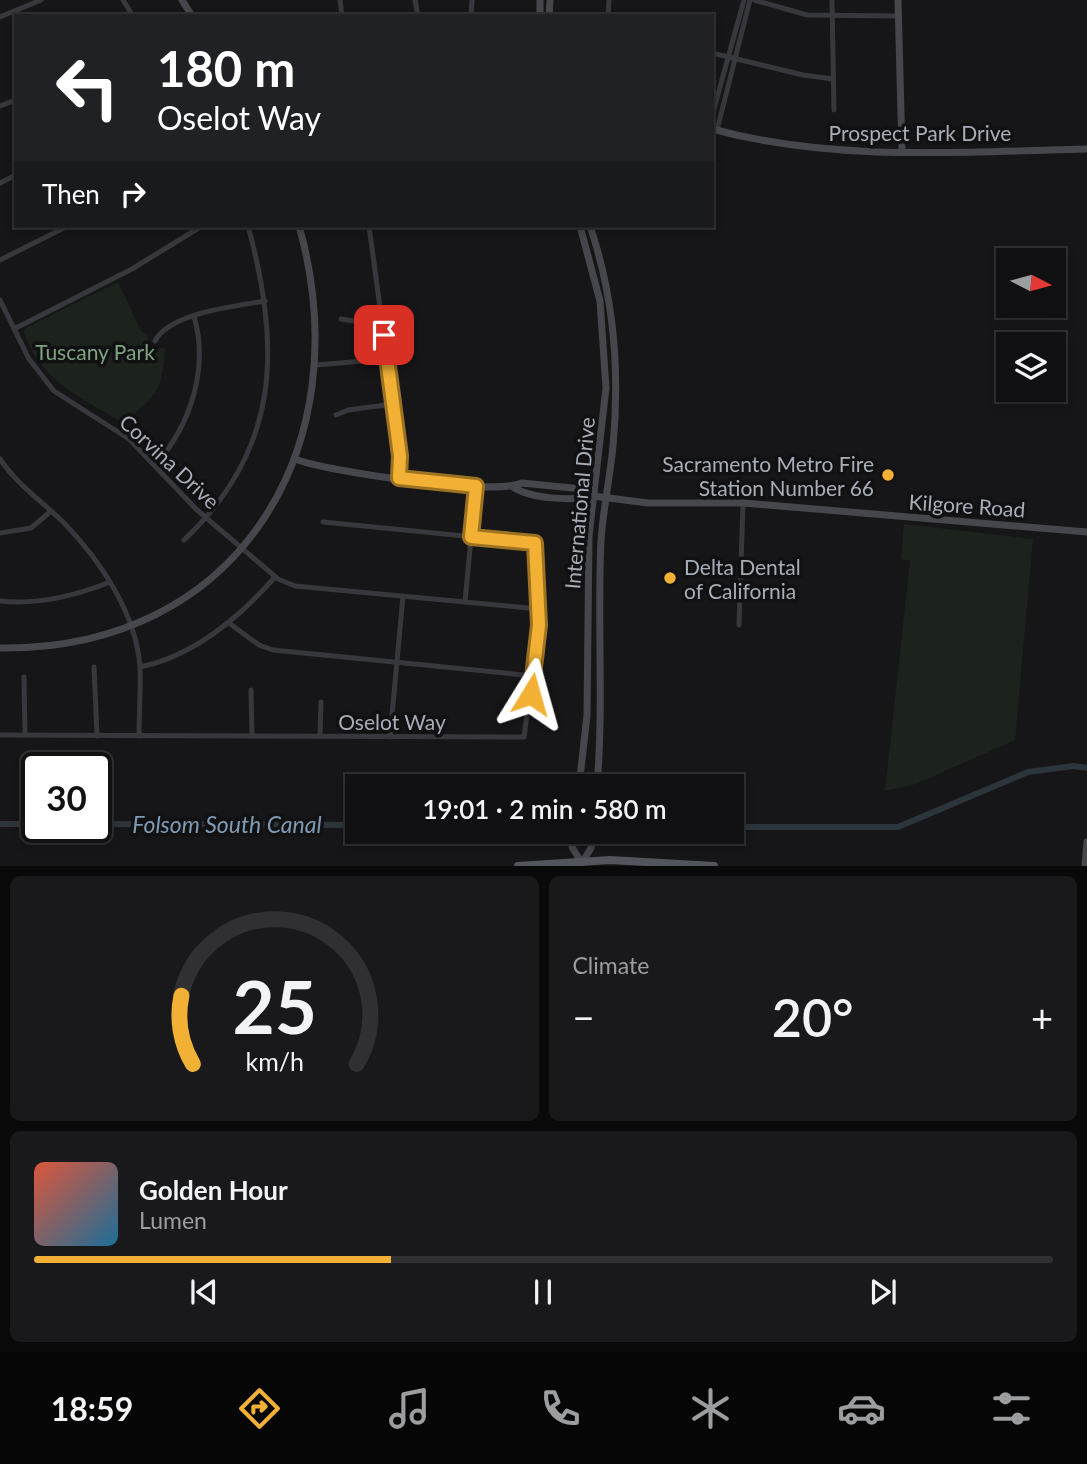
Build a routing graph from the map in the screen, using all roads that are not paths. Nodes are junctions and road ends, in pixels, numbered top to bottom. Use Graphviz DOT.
graph roads {
  1 [pos="40,0"];
  2 [pos="744,0"];
  3 [pos="752,0"];
  4 [pos="832,0"];
  5 [pos="898,0"];
  6 [pos="899,16"];
  7 [pos="0,17"];
  8 [pos="832,17"];
  9 [pos="714,53"];
  10 [pos="732,57"];
  11 [pos="833,79"];
  12 [pos="714,110"];
  13 [pos="834,110"];
  14 [pos="715,129"];
  15 [pos="1087,149"];
  16 [pos="902,151"];
  17 [pos="64,228"];
  18 [pos="199,228"];
  19 [pos="248,228"];
  20 [pos="299,228"];
  21 [pos="369,228"];
  22 [pos="581,228"];
  23 [pos="591,228"];
  24 [pos="0,260"];
  25 [pos="592,263"];
  26 [pos="0,300"];
  27 [pos="265,301"];
  28 [pos="601,307"];
  29 [pos="612,312"];
  30 [pos="194,316"];
  31 [pos="341,318"];
  32 [pos="382,318"];
  33 [pos="14,329"];
  34 [pos="155,341"];
  35 [pos="615,354"];
  36 [pos="387,359"];
  37 [pos="316,365"];
  38 [pos="393,404"];
  39 [pos="337,415"];
  40 [pos="0,459"];
  41 [pos="295,459"];
  42 [pos="155,465"];
  43 [pos="399,478"];
  44 [pos="476,486"];
  45 [pos="593,496"];
  46 [pos="607,498"];
  47 [pos="743,503"];
  48 [pos="50,512"];
  49 [pos="206,517"];
  50 [pos="323,522"];
  51 [pos="1087,532"];
  52 [pos="0,533"];
  53 [pos="471,537"];
  54 [pos="184,540"];
  55 [pos="241,548"];
  56 [pos="275,577"];
  57 [pos="110,582"];
  58 [pos="403,596"];
  59 [pos="0,601"];
  60 [pos="465,602"];
  61 [pos="539,609"];
  62 [pos="229,623"];
  63 [pos="739,625"];
  64 [pos="131,626"];
  65 [pos="0,648"];
  66 [pos="397,662"];
  67 [pos="94,667"];
  68 [pos="140,667"];
  69 [pos="534,676"];
  70 [pos="24,677"];
  71 [pos="251,690"];
  72 [pos="321,702"];
  73 [pos="0,735"];
  74 [pos="25,735"];
  75 [pos="97,736"];
  76 [pos="139,736"];
  77 [pos="252,736"];
  78 [pos="320,736"];
  79 [pos="390,737"];
  80 [pos="580,774"];
  81 [pos="597,774"];
  82 [pos="1087,842"];
  83 [pos="572,844"];
  84 [pos="591,844"];
  85 [pos="581,864"];
  86 [pos="518,866"];
  87 [pos="714,866"];
  88 [pos="1085,866"];
  1 -- 7 [label="street"];
  2 -- 10 [label="street"];
  3 -- 8 [label="street"];
  3 -- 10 [label="street"];
  4 -- 8 [label="street"];
  5 -- 6 [label="street"];
  6 -- 8 [label="street"];
  6 -- 16 [label="street"];
  8 -- 11 [label="street"];
  9 -- 10 [label="street"];
  10 -- 11 [label="street"];
  10 -- 12 [label="street"];
  10 -- 14 [label="street"];
  11 -- 13 [label="street"];
  14 -- 16 [label="street, Prospect Park Drive"];
  15 -- 16 [label="street, Prospect Park Drive"];
  17 -- 24 [label="street"];
  18 -- 33 [label="street"];
  19 -- 27 [label="street"];
  20 -- 37 [label="street"];
  21 -- 32 [label="street"];
  22 -- 25 [label="street, International Drive"];
  23 -- 29 [label="street, International Drive"];
  25 -- 28 [label="street, International Drive"];
  25 -- 29 [label="street"];
  26 -- 33 [label="street, Corvina Drive"];
  27 -- 30 [label="street"];
  27 -- 49 [label="street"];
  28 -- 35 [label="street"];
  28 -- 45 [label="street, International Drive"];
  29 -- 35 [label="street, International Drive"];
  30 -- 34 [label="street"];
  30 -- 42 [label="street"];
  31 -- 32 [label="street"];
  32 -- 36 [label="street"];
  33 -- 42 [label="street, Corvina Drive"];
  35 -- 46 [label="street, International Drive"];
  36 -- 37 [label="street"];
  36 -- 38 [label="street"];
  37 -- 41 [label="street"];
  38 -- 39 [label="street"];
  38 -- 43 [label="street"];
  40 -- 48 [label="street"];
  41 -- 43 [label="street, Kilgore Road"];
  41 -- 55 [label="street"];
  42 -- 49 [label="street, Corvina Drive"];
  43 -- 44 [label="street, Kilgore Road"];
  44 -- 45 [label="street, Kilgore Road"];
  44 -- 53 [label="street"];
  45 -- 46 [label="street, Kilgore Road"];
  45 -- 80 [label="street, International Drive"];
  46 -- 47 [label="street, Kilgore Road"];
  46 -- 81 [label="street, International Drive"];
  47 -- 51 [label="street, Kilgore Road"];
  47 -- 63 [label="street"];
  48 -- 52 [label="street"];
  48 -- 57 [label="street"];
  49 -- 54 [label="street"];
  49 -- 55 [label="street, Corvina Drive"];
  50 -- 53 [label="street"];
  53 -- 60 [label="street"];
  53 -- 61 [label="street, Oselot Way"];
  55 -- 56 [label="street, Corvina Drive"];
  55 -- 64 [label="street"];
  56 -- 58 [label="street"];
  56 -- 62 [label="street"];
  57 -- 59 [label="street"];
  57 -- 64 [label="street"];
  58 -- 60 [label="street"];
  58 -- 66 [label="street"];
  60 -- 61 [label="street"];
  61 -- 69 [label="street, Oselot Way"];
  62 -- 66 [label="street"];
  62 -- 68 [label="street"];
  64 -- 65 [label="street"];
  64 -- 68 [label="street"];
  66 -- 69 [label="street"];
  66 -- 79 [label="street"];
  67 -- 75 [label="street"];
  68 -- 76 [label="street"];
  69 -- 79 [label="street, Oselot Way"];
  70 -- 74 [label="street"];
  71 -- 77 [label="street"];
  72 -- 78 [label="street"];
  73 -- 74 [label="street, Oselot Way"];
  74 -- 75 [label="street, Oselot Way"];
  75 -- 76 [label="street, Oselot Way"];
  76 -- 77 [label="street, Oselot Way"];
  77 -- 78 [label="street, Oselot Way"];
  78 -- 79 [label="street, Oselot Way"];
  82 -- 88 [label="street"];
  83 -- 85 [label="street"];
  84 -- 85 [label="street"];
  85 -- 86 [label="main road"];
  85 -- 87 [label="main road"];
}
